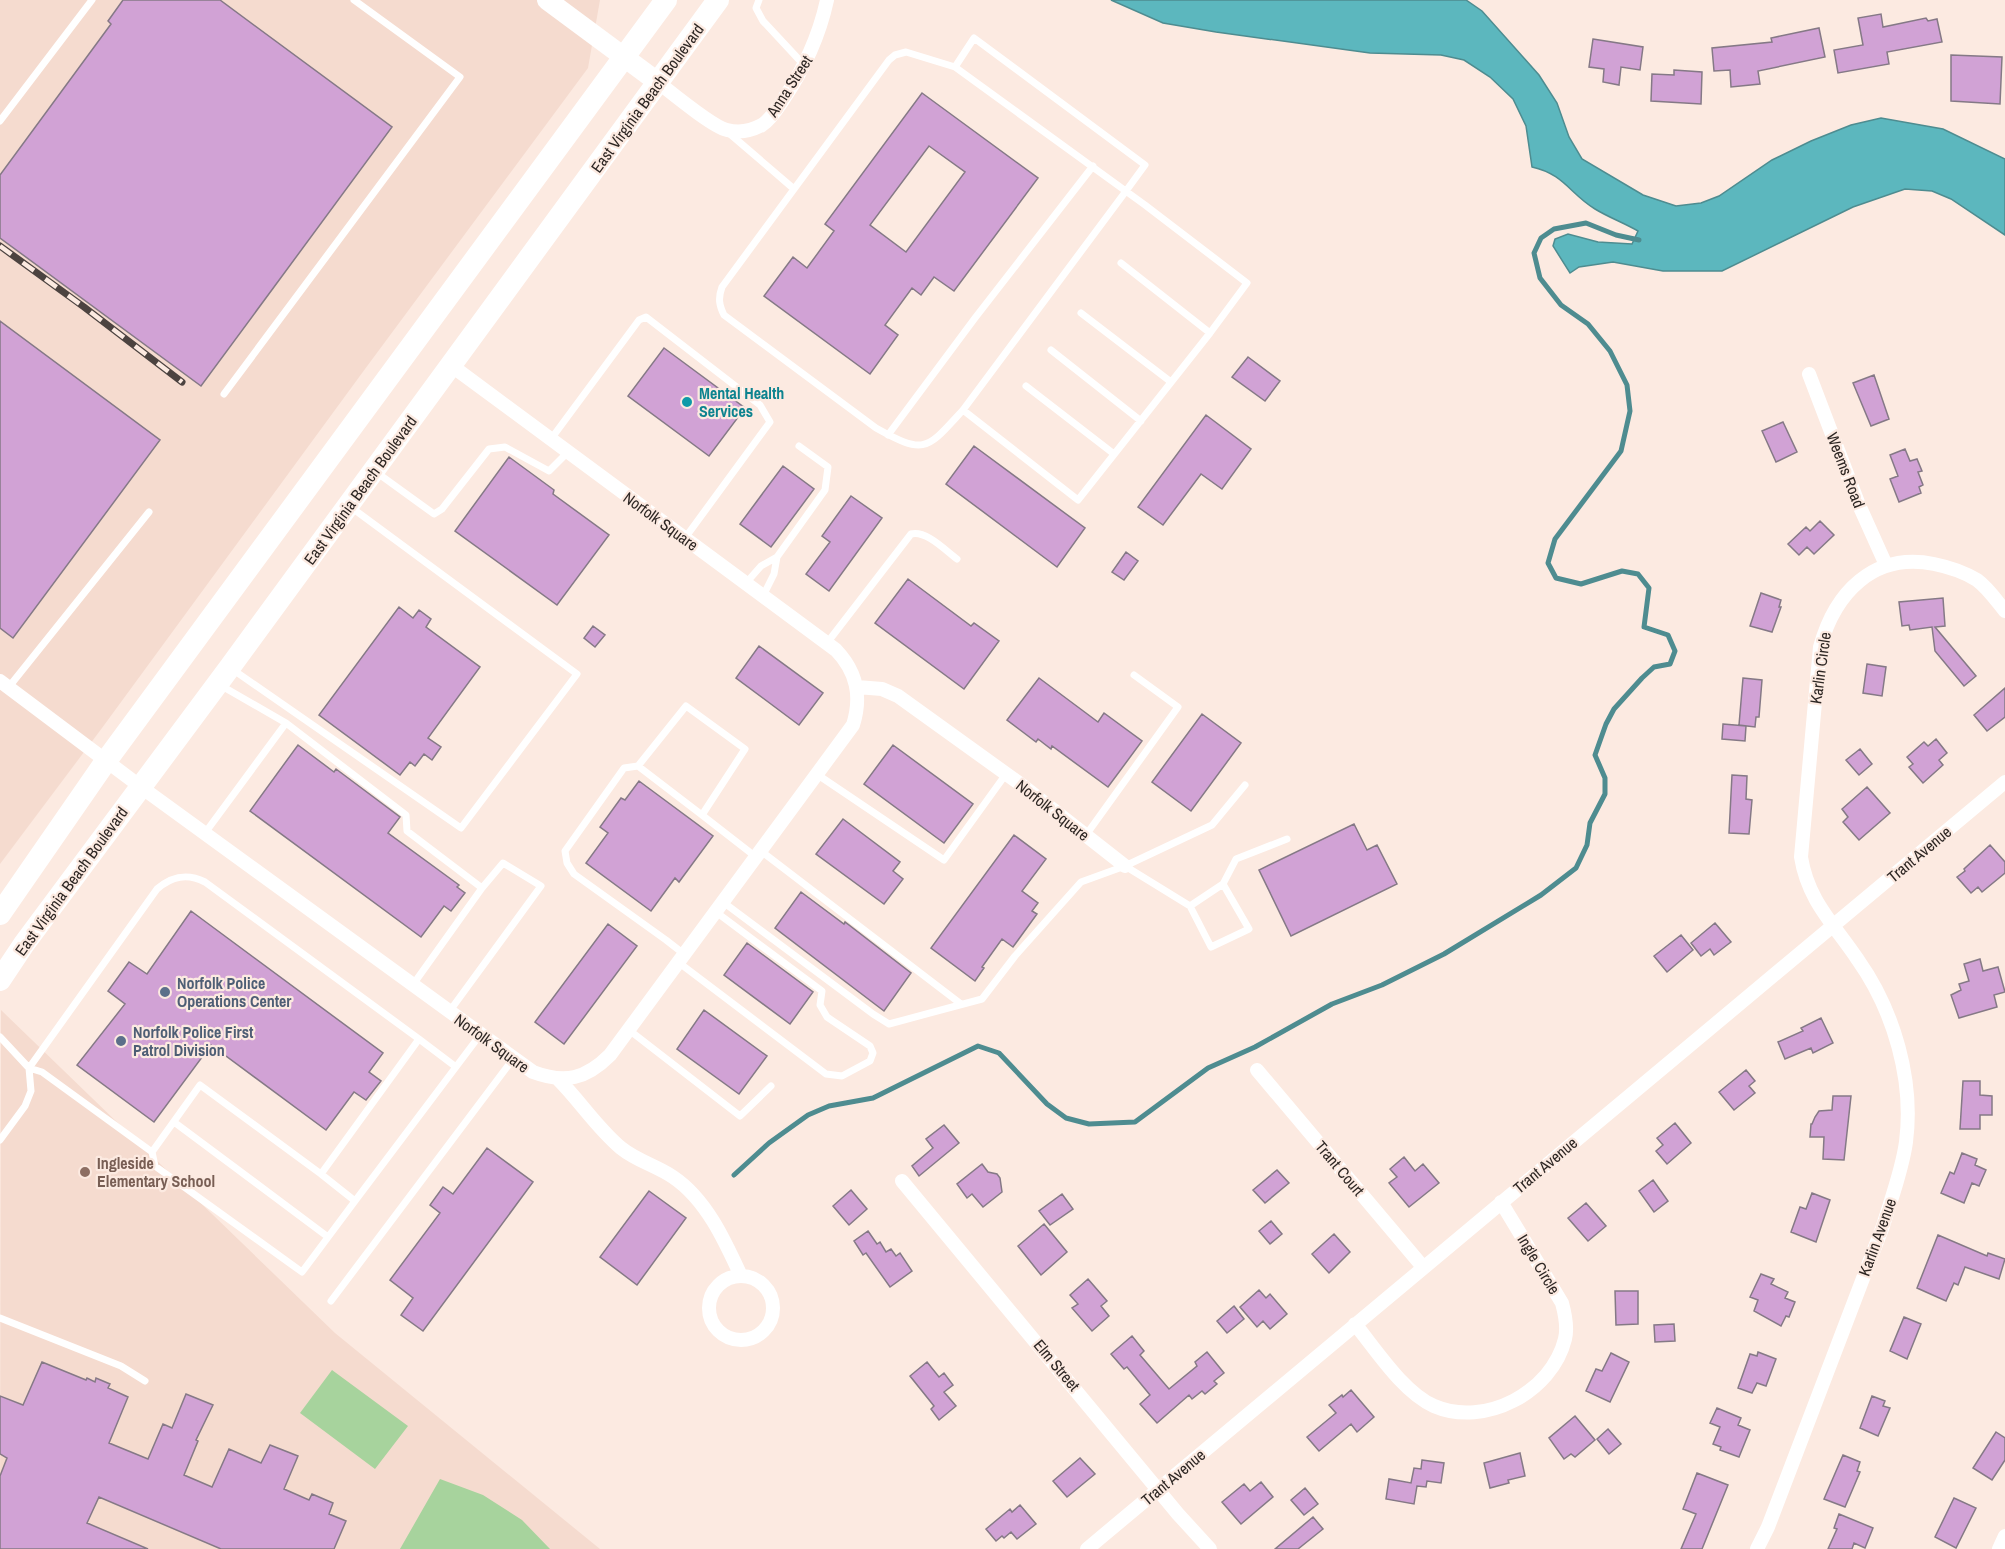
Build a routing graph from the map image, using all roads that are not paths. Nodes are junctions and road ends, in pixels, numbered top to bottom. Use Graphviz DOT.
graph roads {
  1 [pos="92,0"];
  2 [pos="354,0"];
  3 [pos="548,0"];
  4 [pos="666,0"];
  5 [pos="718,0"];
  6 [pos="759,0"];
  7 [pos="827,0"];
  8 [pos="624,58"];
  9 [pos="804,65"];
  10 [pos="955,67"];
  11 [pos="658,84"];
  12 [pos="0,121"];
  13 [pos="726,130"];
  14 [pos="1093,166"];
  15 [pos="794,189"];
  16 [pos="1126,191"];
  17 [pos="1121,263"];
  18 [pos="1081,313"];
  19 [pos="1210,333"];
  20 [pos="1052,350"];
  21 [pos="452,366"];
  22 [pos="1809,374"];
  23 [pos="1171,382"];
  24 [pos="1026,386"];
  25 [pos="224,394"];
  26 [pos="963,410"];
  27 [pos="1141,421"];
  28 [pos="888,435"];
  29 [pos="551,440"];
  30 [pos="799,446"];
  31 [pos="568,452"];
  32 [pos="1114,453"];
  33 [pos="374,470"];
  34 [pos="348,506"];
  35 [pos="149,512"];
  36 [pos="685,538"];
  37 [pos="777,557"];
  38 [pos="957,559"];
  39 [pos="1886,565"];
  40 [pos="746,583"];
  41 [pos="763,596"];
  42 [pos="2005,611"];
  43 [pos="827,643"];
  44 [pos="224,675"];
  45 [pos="1134,675"];
  46 [pos="4,684"];
  47 [pos="857,687"];
  48 [pos="286,723"];
  49 [pos="106,760"];
  50 [pos="638,766"];
  51 [pos="1006,774"];
  52 [pos="818,775"];
  53 [pos="2005,782"];
  54 [pos="1245,785"];
  55 [pos="141,787"];
  56 [pos="702,815"];
  57 [pos="205,833"];
  58 [pos="1086,836"];
  59 [pos="1287,838"];
  60 [pos="758,854"];
  61 [pos="1125,866"];
  62 [pos="1223,884"];
  63 [pos="482,888"];
  64 [pos="1190,906"];
  65 [pos="719,907"];
  66 [pos="0,914"];
  67 [pos="1833,926"];
  68 [pos="681,958"];
  69 [pos="0,980"];
  70 [pos="412,986"];
  71 [pos="961,1004"];
  72 [pos="448,1012"];
  73 [pos="628,1030"];
  74 [pos="480,1035"];
  75 [pos="0,1037"];
  76 [pos="419,1040"];
  77 [pos="513,1059"];
  78 [pos="456,1067"];
  79 [pos="29,1068"];
  80 [pos="1257,1070"];
  81 [pos="558,1079"];
  82 [pos="771,1086"];
  83 [pos="174,1122"];
  84 [pos="0,1140"];
  85 [pos="152,1152"];
  86 [pos="321,1174"];
  87 [pos="902,1181"];
  88 [pos="355,1201"];
  89 [pos="1501,1202"];
  90 [pos="328,1237"];
  91 [pos="1423,1267"];
  92 [pos="741,1276"];
  93 [pos="330,1301"];
  94 [pos="0,1318"];
  95 [pos="1355,1324"];
  96 [pos="145,1381"];
  97 [pos="1159,1489"];
  98 [pos="2005,1536"];
  99 [pos="1087,1549"];
  100 [pos="1210,1549"];
  101 [pos="1757,1549"];
  102 [pos="1999,1549"];
  1 -- 12 [label="lane"];
  2 -- 25 [label="lane"];
  3 -- 8 [label="main road"];
  4 -- 8 [label="main road"];
  5 -- 11 [label="main road, East Virginia Beach Boulevard"];
  6 -- 9 [label="lane"];
  7 -- 9 [label="street, Anna Street"];
  8 -- 11 [label="main road"];
  8 -- 49 [label="main road"];
  9 -- 13 [label="street, Anna Street"];
  10 -- 14 [label="lane"];
  10 -- 15 [label="lane"];
  10 -- 16 [label="lane"];
  11 -- 13 [label="street"];
  11 -- 21 [label="main road, East Virginia Beach Boulevard"];
  13 -- 15 [label="lane"];
  14 -- 16 [label="lane"];
  14 -- 28 [label="lane"];
  15 -- 28 [label="lane"];
  16 -- 19 [label="lane"];
  16 -- 26 [label="lane"];
  17 -- 19 [label="lane"];
  18 -- 23 [label="lane"];
  19 -- 23 [label="lane"];
  20 -- 27 [label="lane"];
  21 -- 29 [label="street, Norfolk Square"];
  21 -- 33 [label="main road, East Virginia Beach Boulevard"];
  22 -- 39 [label="street, Weems Road"];
  23 -- 27 [label="lane"];
  24 -- 32 [label="lane"];
  26 -- 28 [label="lane"];
  26 -- 32 [label="lane"];
  27 -- 32 [label="lane"];
  29 -- 31 [label="street, Norfolk Square"];
  29 -- 36 [label="lane"];
  30 -- 37 [label="lane"];
  31 -- 33 [label="lane"];
  31 -- 36 [label="street, Norfolk Square"];
  33 -- 34 [label="main road, East Virginia Beach Boulevard"];
  34 -- 44 [label="main road, East Virginia Beach Boulevard"];
  34 -- 44 [label="lane"];
  35 -- 46 [label="lane"];
  36 -- 40 [label="street, Norfolk Square"];
  37 -- 40 [label="lane"];
  37 -- 41 [label="lane"];
  38 -- 43 [label="lane"];
  39 -- 42 [label="street, Karlin Circle"];
  39 -- 67 [label="street, Karlin Circle"];
  40 -- 41 [label="street, Norfolk Square"];
  41 -- 43 [label="street, Norfolk Square"];
  43 -- 47 [label="street, Norfolk Square"];
  44 -- 48 [label="lane"];
  44 -- 55 [label="main road, East Virginia Beach Boulevard"];
  45 -- 58 [label="lane"];
  46 -- 49 [label="street, Norfolk Square"];
  47 -- 51 [label="street, Norfolk Square"];
  47 -- 52 [label="street, Norfolk Square"];
  48 -- 57 [label="lane"];
  48 -- 63 [label="lane"];
  49 -- 55 [label="street, Norfolk Square"];
  49 -- 66 [label="main road"];
  50 -- 56 [label="lane"];
  50 -- 56 [label="lane"];
  50 -- 68 [label="lane"];
  51 -- 52 [label="lane"];
  51 -- 58 [label="street, Norfolk Square"];
  52 -- 60 [label="street, Norfolk Square"];
  53 -- 67 [label="street, Trant Avenue"];
  54 -- 61 [label="lane"];
  55 -- 57 [label="street, Norfolk Square"];
  55 -- 69 [label="main road, East Virginia Beach Boulevard"];
  56 -- 60 [label="lane"];
  57 -- 70 [label="street, Norfolk Square"];
  58 -- 61 [label="street, Norfolk Square"];
  59 -- 62 [label="lane"];
  60 -- 65 [label="street, Norfolk Square"];
  60 -- 71 [label="lane"];
  61 -- 64 [label="lane"];
  61 -- 71 [label="lane"];
  62 -- 64 [label="lane"];
  62 -- 64 [label="lane"];
  63 -- 70 [label="lane"];
  63 -- 72 [label="lane"];
  65 -- 68 [label="street, Norfolk Square"];
  65 -- 68 [label="lane"];
  65 -- 71 [label="lane"];
  67 -- 89 [label="street, Trant Avenue"];
  67 -- 101 [label="street, Karlin Avenue"];
  68 -- 73 [label="street, Norfolk Square"];
  70 -- 72 [label="street, Norfolk Square"];
  72 -- 74 [label="street, Norfolk Square"];
  73 -- 81 [label="street, Norfolk Square"];
  73 -- 82 [label="lane"];
  74 -- 77 [label="street, Norfolk Square"];
  74 -- 78 [label="lane"];
  75 -- 79 [label="lane"];
  76 -- 78 [label="lane"];
  76 -- 79 [label="lane"];
  76 -- 86 [label="lane"];
  77 -- 81 [label="street, Norfolk Square"];
  77 -- 93 [label="lane"];
  78 -- 88 [label="lane"];
  79 -- 84 [label="lane"];
  79 -- 85 [label="lane"];
  80 -- 91 [label="street, Trant Court"];
  81 -- 92 [label="street"];
  83 -- 85 [label="lane"];
  83 -- 86 [label="lane"];
  83 -- 90 [label="lane"];
  85 -- 90 [label="lane"];
  86 -- 88 [label="lane"];
  87 -- 97 [label="street, Elm Street"];
  88 -- 90 [label="lane"];
  89 -- 91 [label="street, Trant Avenue"];
  89 -- 95 [label="street, Ingle Circle"];
  91 -- 95 [label="street, Trant Avenue"];
  92 -- 92 [label="street"];
  94 -- 96 [label="lane"];
  95 -- 97 [label="street, Trant Avenue"];
  97 -- 99 [label="street, Trant Avenue"];
  97 -- 100 [label="street, Elm Street"];
  98 -- 102 [label="street"];
}
